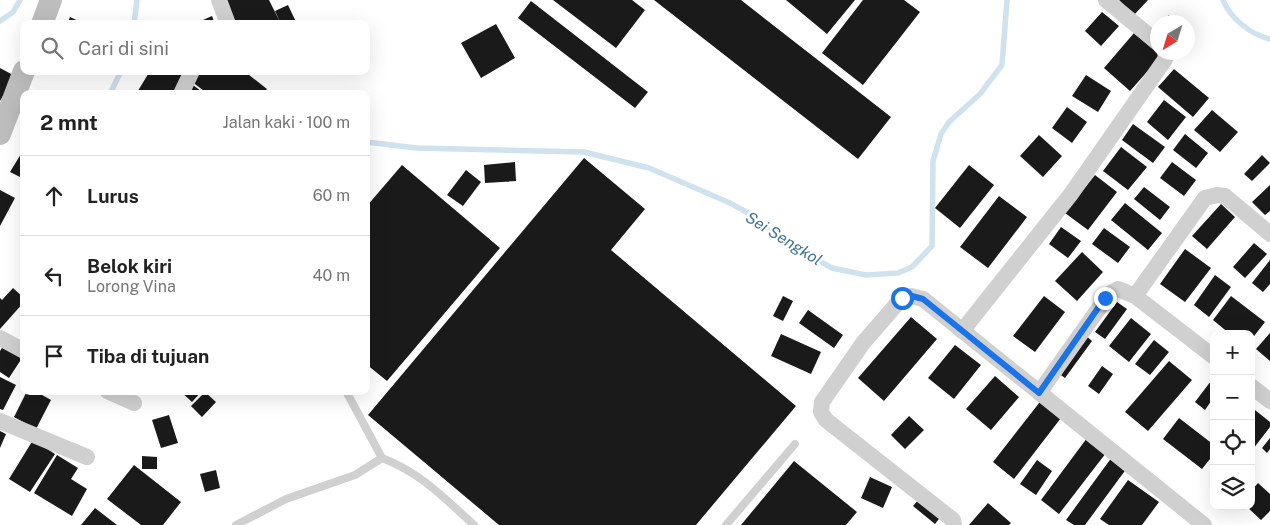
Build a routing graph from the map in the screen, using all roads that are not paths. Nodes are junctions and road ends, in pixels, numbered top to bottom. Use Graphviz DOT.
graph roads {
  1 [pos="51,0"];
  2 [pos="219,0"];
  3 [pos="1106,0"];
  4 [pos="44,20"];
  5 [pos="226,20"];
  6 [pos="1150,36"];
  7 [pos="1164,60"];
  8 [pos="22,75"];
  9 [pos="190,75"];
  10 [pos="183,90"];
  11 [pos="0,134"];
  12 [pos="1270,234"];
  13 [pos="1135,296"];
  14 [pos="962,331"];
  15 [pos="0,338"];
  16 [pos="20,349"];
  17 [pos="1210,354"];
  18 [pos="1255,389"];
  19 [pos="1039,393"];
  20 [pos="116,395"];
  21 [pos="348,395"];
  22 [pos="1270,401"];
  23 [pos="134,403"];
  24 [pos="0,421"];
  25 [pos="795,444"];
  26 [pos="87,457"];
  27 [pos="382,458"];
  28 [pos="236,525"];
  29 [pos="474,525"];
  30 [pos="726,525"];
  31 [pos="954,525"];
  32 [pos="1204,525"];
  1 -- 4 [label="street"];
  2 -- 5 [label="street"];
  3 -- 6 [label="street"];
  7 -- 14 [label="street"];
  8 -- 11 [label="street"];
  9 -- 10 [label="street"];
  12 -- 13 [label="street"];
  13 -- 17 [label="street"];
  13 -- 19 [label="street"];
  14 -- 19 [label="street"];
  14 -- 31 [label="street"];
  15 -- 16 [label="street"];
  18 -- 22 [label="street"];
  19 -- 32 [label="street"];
  20 -- 23 [label="street"];
  21 -- 27 [label="lane"];
  24 -- 26 [label="street"];
  25 -- 30 [label="lane"];
  27 -- 28 [label="lane"];
  27 -- 29 [label="lane"];
}
